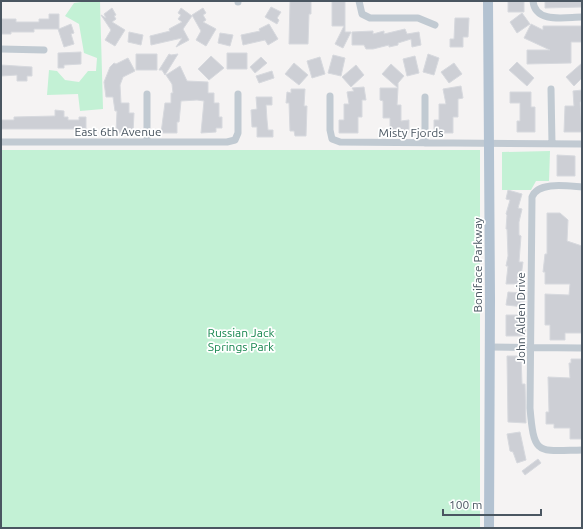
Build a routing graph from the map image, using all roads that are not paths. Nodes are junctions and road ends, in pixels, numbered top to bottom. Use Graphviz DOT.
graph roads {
  1 [pos="359,1"];
  2 [pos="488,1"];
  3 [pos="533,1"];
  4 [pos="582,17"];
  5 [pos="435,25"];
  6 [pos="1,49"];
  7 [pos="44,50"];
  8 [pos="551,89"];
  9 [pos="148,94"];
  10 [pos="238,94"];
  11 [pos="330,96"];
  12 [pos="425,96"];
  13 [pos="1,142"];
  14 [pos="147,142"];
  15 [pos="425,143"];
  16 [pos="489,144"];
  17 [pos="552,144"];
  18 [pos="582,144"];
  19 [pos="582,187"];
  20 [pos="490,347"];
  21 [pos="532,348"];
  22 [pos="582,348"];
  23 [pos="582,450"];
  24 [pos="489,528"];
  1 -- 5 [label="street"];
  2 -- 16 [label="main road, Boniface Parkway"];
  3 -- 4 [label="street"];
  6 -- 7 [label="street"];
  8 -- 17 [label="street"];
  9 -- 14 [label="street"];
  10 -- 14 [label="street, East 6th Avenue"];
  11 -- 15 [label="street, Misty Fjords"];
  12 -- 15 [label="street"];
  13 -- 14 [label="street, East 6th Avenue"];
  15 -- 16 [label="street, Misty Fjords"];
  16 -- 17 [label="street"];
  16 -- 20 [label="main road, Boniface Parkway"];
  17 -- 18 [label="street"];
  19 -- 21 [label="street, John Alden Drive"];
  20 -- 21 [label="street"];
  20 -- 24 [label="main road, Boniface Parkway"];
  21 -- 22 [label="street"];
  21 -- 23 [label="street, John Alden Drive"];
}
